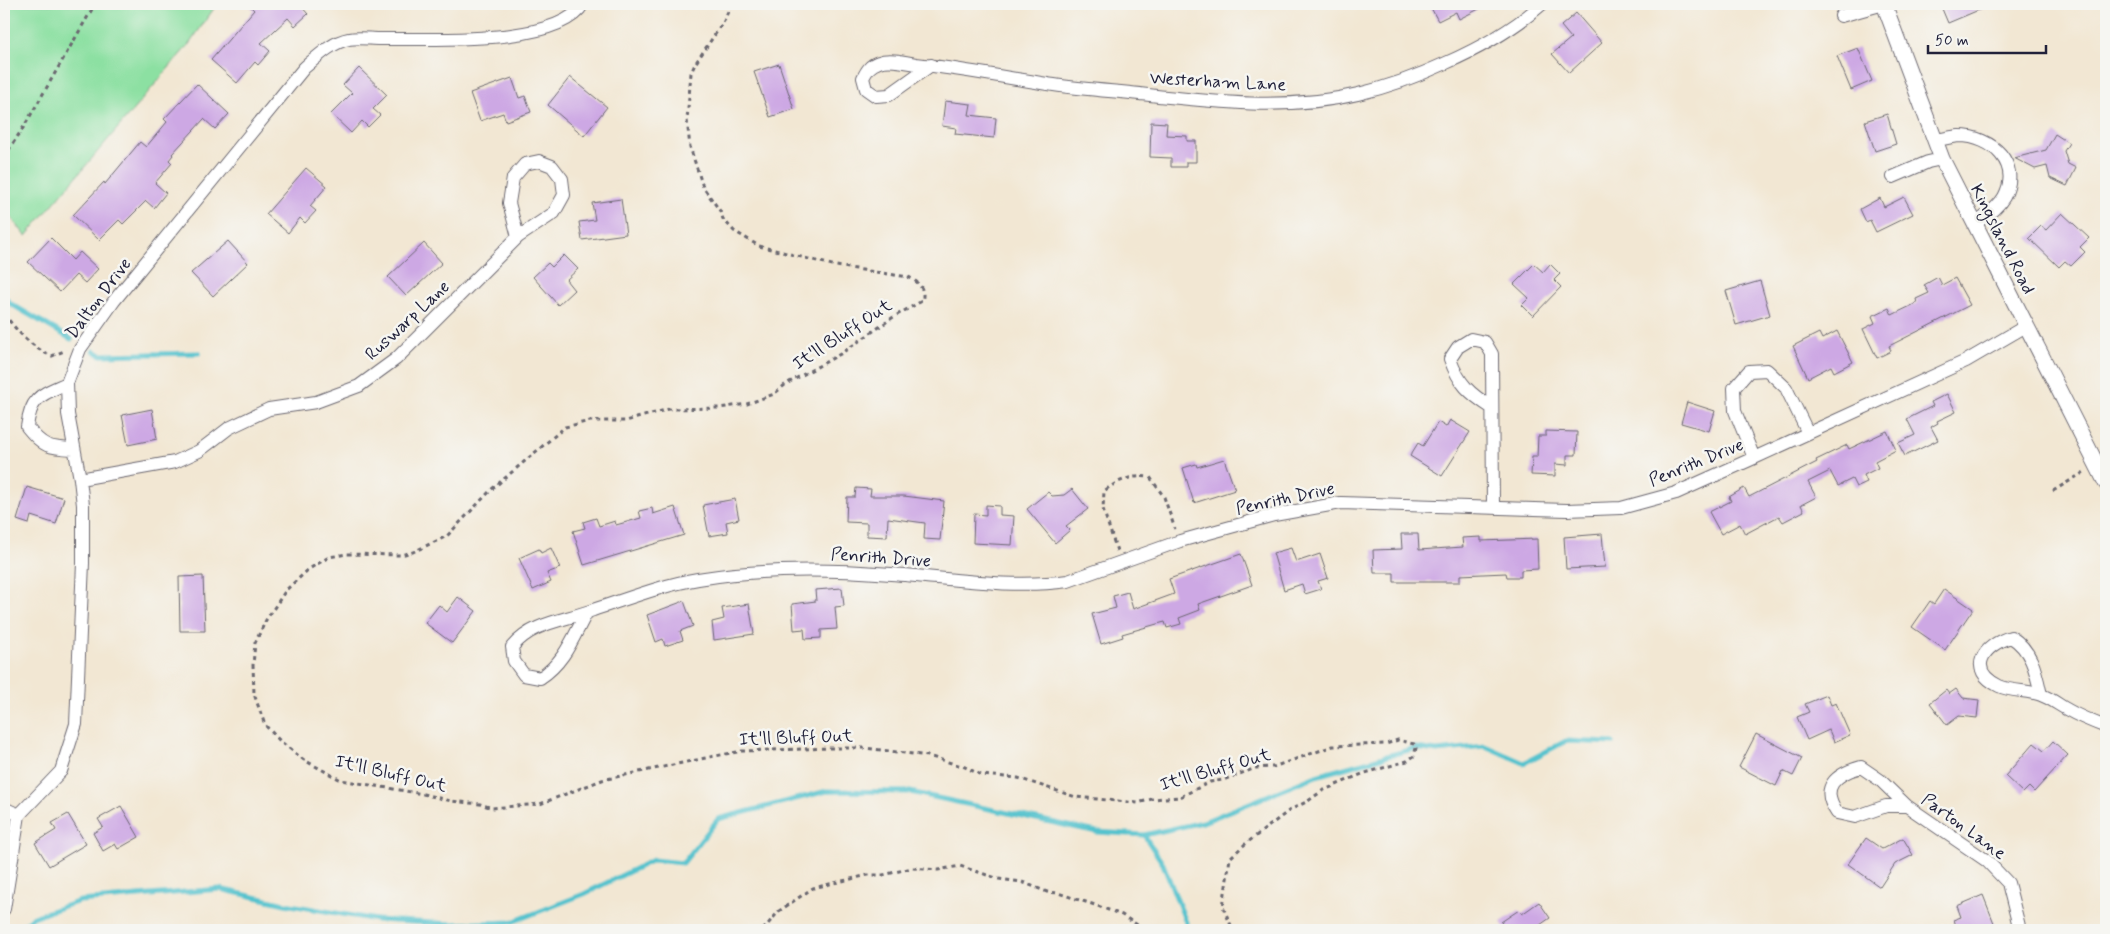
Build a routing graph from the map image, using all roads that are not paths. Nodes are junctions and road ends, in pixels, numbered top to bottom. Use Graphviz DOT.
graph roads {
  1 [pos="584,4"];
  2 [pos="1542,4"];
  3 [pos="1884,4"];
  4 [pos="1841,16"];
  5 [pos="931,65"];
  6 [pos="1935,140"];
  7 [pos="1942,159"];
  8 [pos="1893,177"];
  9 [pos="1975,224"];
  10 [pos="518,237"];
  11 [pos="2026,326"];
  12 [pos="67,383"];
  13 [pos="1492,408"];
  14 [pos="1808,433"];
  15 [pos="74,449"];
  16 [pos="1754,458"];
  17 [pos="80,479"];
  18 [pos="2106,483"];
  19 [pos="1492,507"];
  20 [pos="587,612"];
  21 [pos="2041,695"];
  22 [pos="2106,727"];
  23 [pos="1907,806"];
  24 [pos="4,808"];
  25 [pos="19,815"];
  26 [pos="4,909"];
  27 [pos="2020,930"];
  1 -- 12 [label="street, Dalton Drive"];
  2 -- 5 [label="street, Westerham Lane"];
  3 -- 4 [label="street"];
  3 -- 6 [label="street, Kingsland Road"];
  5 -- 5 [label="street, Westerham Lane"];
  6 -- 7 [label="street, Kingsland Road"];
  6 -- 9 [label="street"];
  7 -- 8 [label="street"];
  7 -- 9 [label="street, Kingsland Road"];
  9 -- 11 [label="street, Kingsland Road"];
  10 -- 10 [label="street, Ruswarp Lane"];
  10 -- 17 [label="street, Ruswarp Lane"];
  11 -- 14 [label="street, Penrith Drive"];
  11 -- 18 [label="street, Kingsland Road"];
  12 -- 15 [label="street, Dalton Drive"];
  12 -- 15 [label="street"];
  13 -- 13 [label="street"];
  13 -- 19 [label="street"];
  14 -- 16 [label="street, Penrith Drive"];
  14 -- 16 [label="street"];
  15 -- 17 [label="street, Dalton Drive"];
  16 -- 19 [label="street, Penrith Drive"];
  17 -- 25 [label="street, Dalton Drive"];
  19 -- 20 [label="street, Penrith Drive"];
  20 -- 20 [label="street, Penrith Drive"];
  21 -- 21 [label="street"];
  21 -- 22 [label="street"];
  23 -- 23 [label="street, Parton Lane"];
  23 -- 27 [label="street, Parton Lane"];
  24 -- 25 [label="street"];
  25 -- 26 [label="street"];
}
